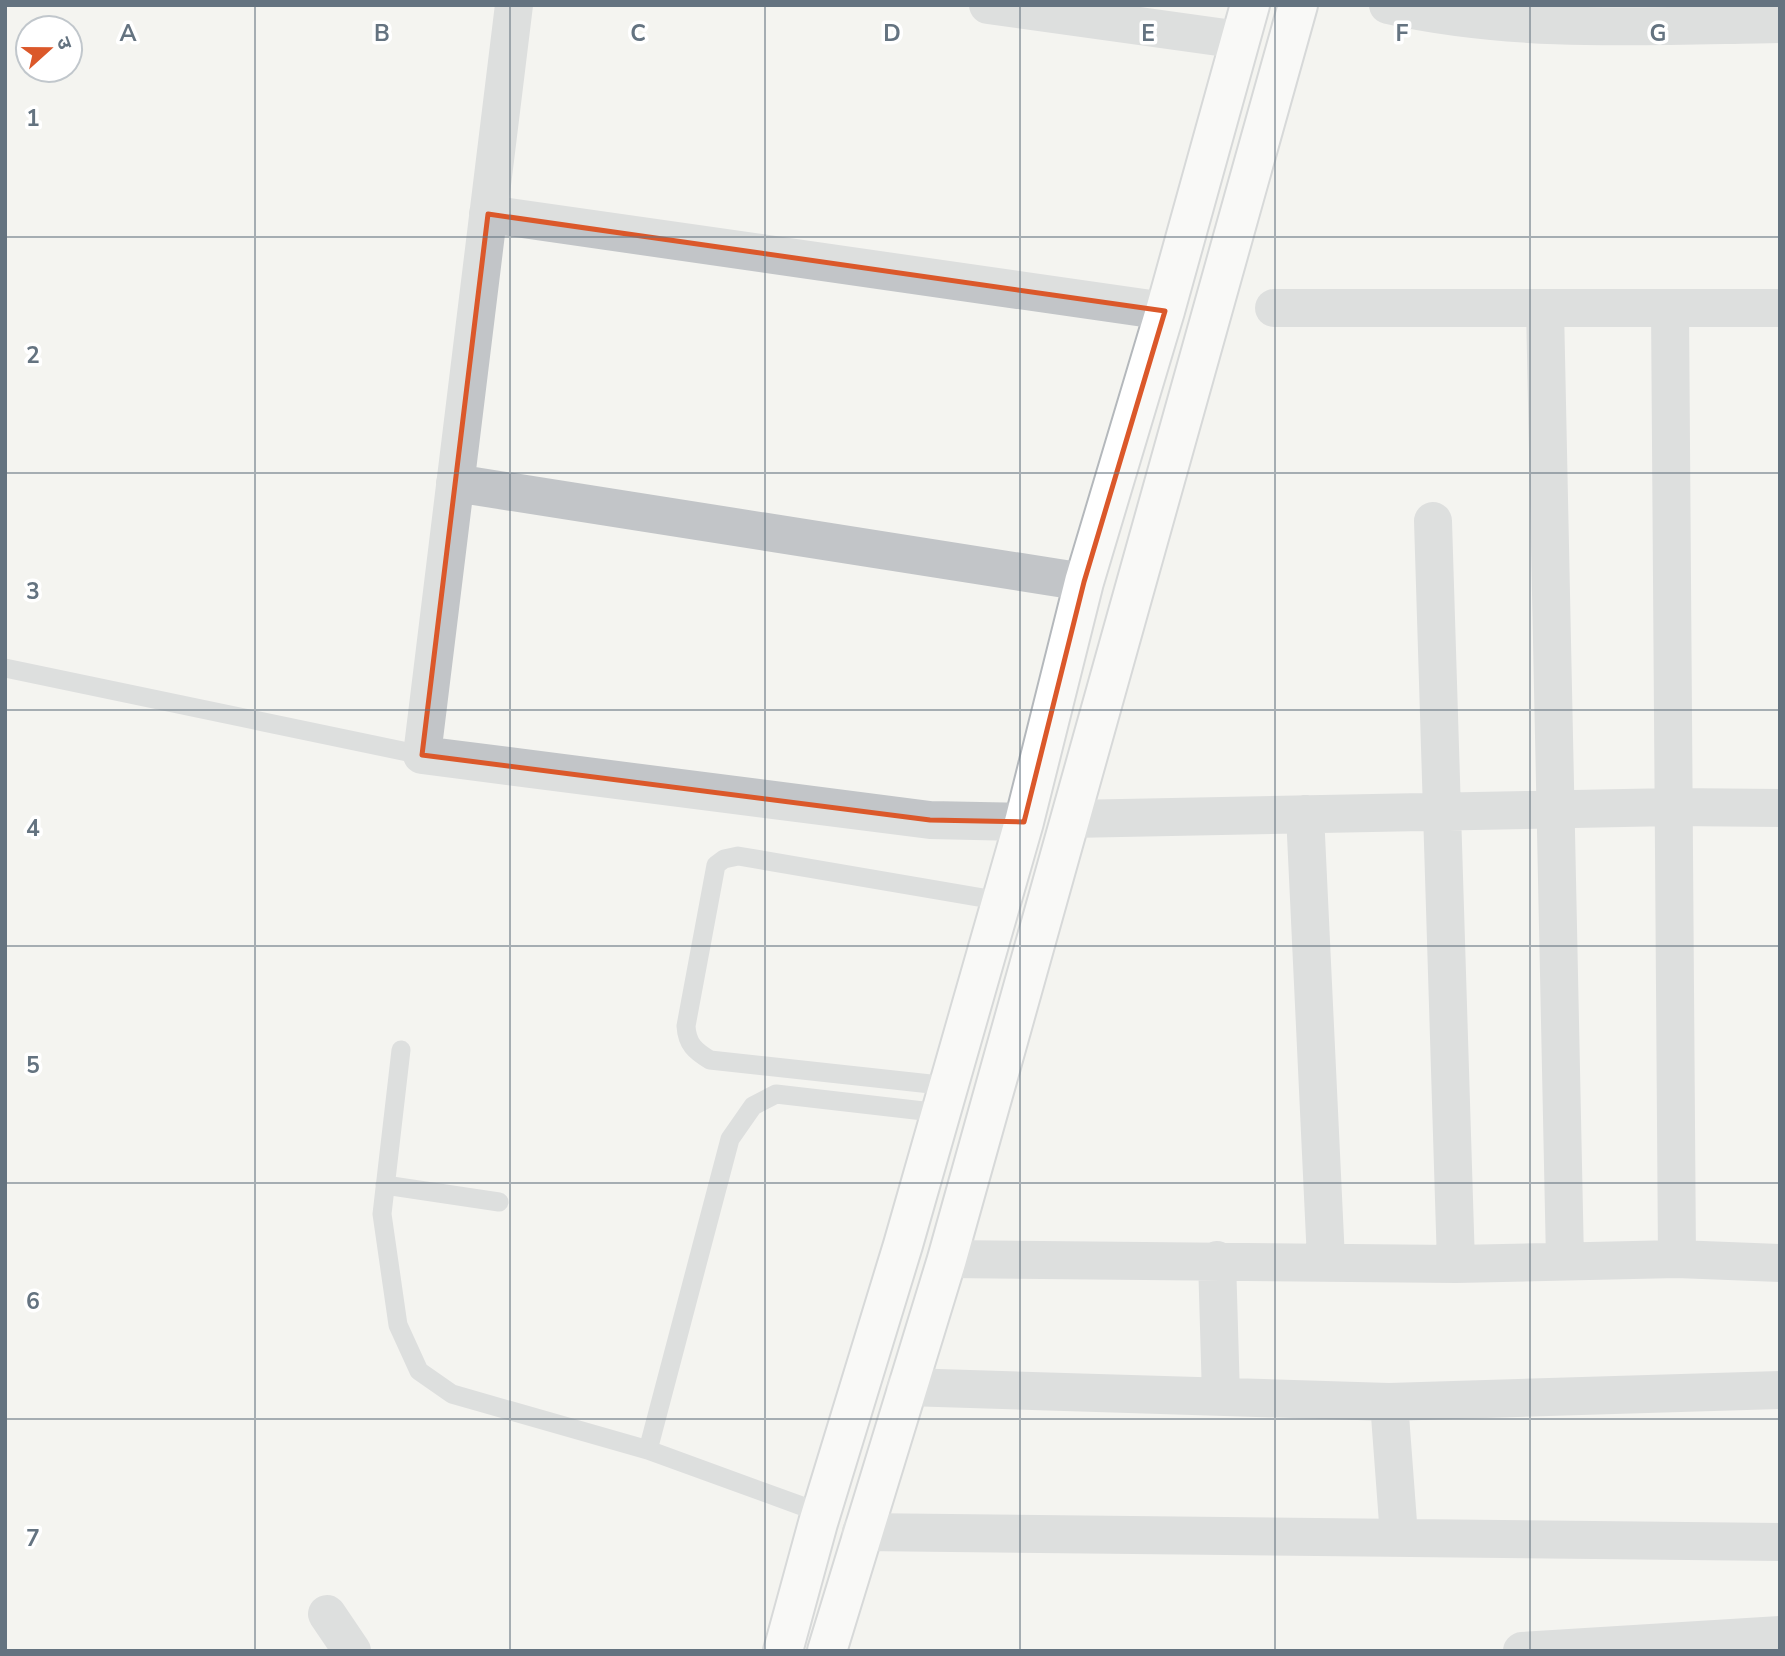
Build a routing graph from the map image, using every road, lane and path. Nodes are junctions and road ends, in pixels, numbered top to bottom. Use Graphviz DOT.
graph roads {
  1 [pos="514,5"];
  2 [pos="988,5"];
  3 [pos="1298,5"];
  4 [pos="1388,5"];
  5 [pos="1245,23"];
  6 [pos="1780,24"];
  7 [pos="488,214"];
  8 [pos="1274,308"];
  9 [pos="1545,308"];
  10 [pos="1670,308"];
  11 [pos="1780,308"];
  12 [pos="1165,311"];
  13 [pos="455,483"];
  14 [pos="1433,521"];
  15 [pos="1084,582"];
  16 [pos="5,668"];
  17 [pos="422,755"];
  18 [pos="1674,807"];
  19 [pos="1780,808"];
  20 [pos="1553,809"];
  21 [pos="1444,811"];
  22 [pos="1305,814"];
  23 [pos="1071,819"];
  24 [pos="1024,822"];
  25 [pos="1001,901"];
  26 [pos="980,976"];
  27 [pos="1022,992"];
  28 [pos="401,1050"];
  29 [pos="945,1100"];
  30 [pos="385,1185"];
  31 [pos="499,1202"];
  32 [pos="947,1259"];
  33 [pos="1565,1259"];
  34 [pos="1677,1259"];
  35 [pos="1217,1260"];
  36 [pos="1326,1260"];
  37 [pos="1780,1262"];
  38 [pos="1456,1264"];
  39 [pos="906,1387"];
  40 [pos="1780,1390"];
  41 [pos="1221,1396"];
  42 [pos="1389,1402"];
  43 [pos="648,1450"];
  44 [pos="821,1513"];
  45 [pos="861,1532"];
  46 [pos="1398,1536"];
  47 [pos="1780,1542"];
  48 [pos="327,1614"];
  49 [pos="1780,1635"];
  50 [pos="352,1651"];
  51 [pos="783,1651"];
  52 [pos="827,1651"];
  53 [pos="1522,1651"];
  1 -- 7 [label="street"];
  2 -- 5 [label="street"];
  3 -- 23 [label="main road"];
  4 -- 6 [label="street"];
  5 -- 12 [label="main road"];
  7 -- 12 [label="street"];
  7 -- 13 [label="street"];
  8 -- 9 [label="street"];
  9 -- 10 [label="street"];
  9 -- 20 [label="street"];
  10 -- 11 [label="street"];
  10 -- 18 [label="street"];
  12 -- 15 [label="main road"];
  13 -- 15 [label="street"];
  13 -- 17 [label="street"];
  14 -- 21 [label="street"];
  15 -- 24 [label="main road"];
  16 -- 17 [label="lane"];
  17 -- 24 [label="street"];
  18 -- 19 [label="street"];
  18 -- 20 [label="street"];
  18 -- 34 [label="street"];
  20 -- 21 [label="street"];
  20 -- 33 [label="street"];
  21 -- 22 [label="street"];
  21 -- 38 [label="street"];
  22 -- 23 [label="street"];
  22 -- 36 [label="street"];
  23 -- 27 [label="main road"];
  24 -- 25 [label="main road"];
  25 -- 26 [label="main road"];
  25 -- 29 [label="lane"];
  26 -- 27 [label="main road"];
  26 -- 29 [label="main road"];
  27 -- 32 [label="main road"];
  28 -- 30 [label="lane"];
  29 -- 43 [label="lane"];
  29 -- 44 [label="main road"];
  30 -- 31 [label="lane"];
  30 -- 43 [label="lane"];
  32 -- 35 [label="street"];
  32 -- 39 [label="main road"];
  33 -- 34 [label="street"];
  33 -- 38 [label="street"];
  34 -- 37 [label="street"];
  35 -- 36 [label="street"];
  35 -- 41 [label="street"];
  36 -- 38 [label="street"];
  39 -- 41 [label="street"];
  39 -- 45 [label="main road"];
  40 -- 42 [label="street"];
  41 -- 42 [label="street"];
  42 -- 46 [label="street"];
  43 -- 44 [label="lane"];
  44 -- 51 [label="main road"];
  45 -- 46 [label="street"];
  45 -- 52 [label="main road"];
  46 -- 47 [label="street"];
  48 -- 50 [label="street"];
  49 -- 53 [label="street"];
}
